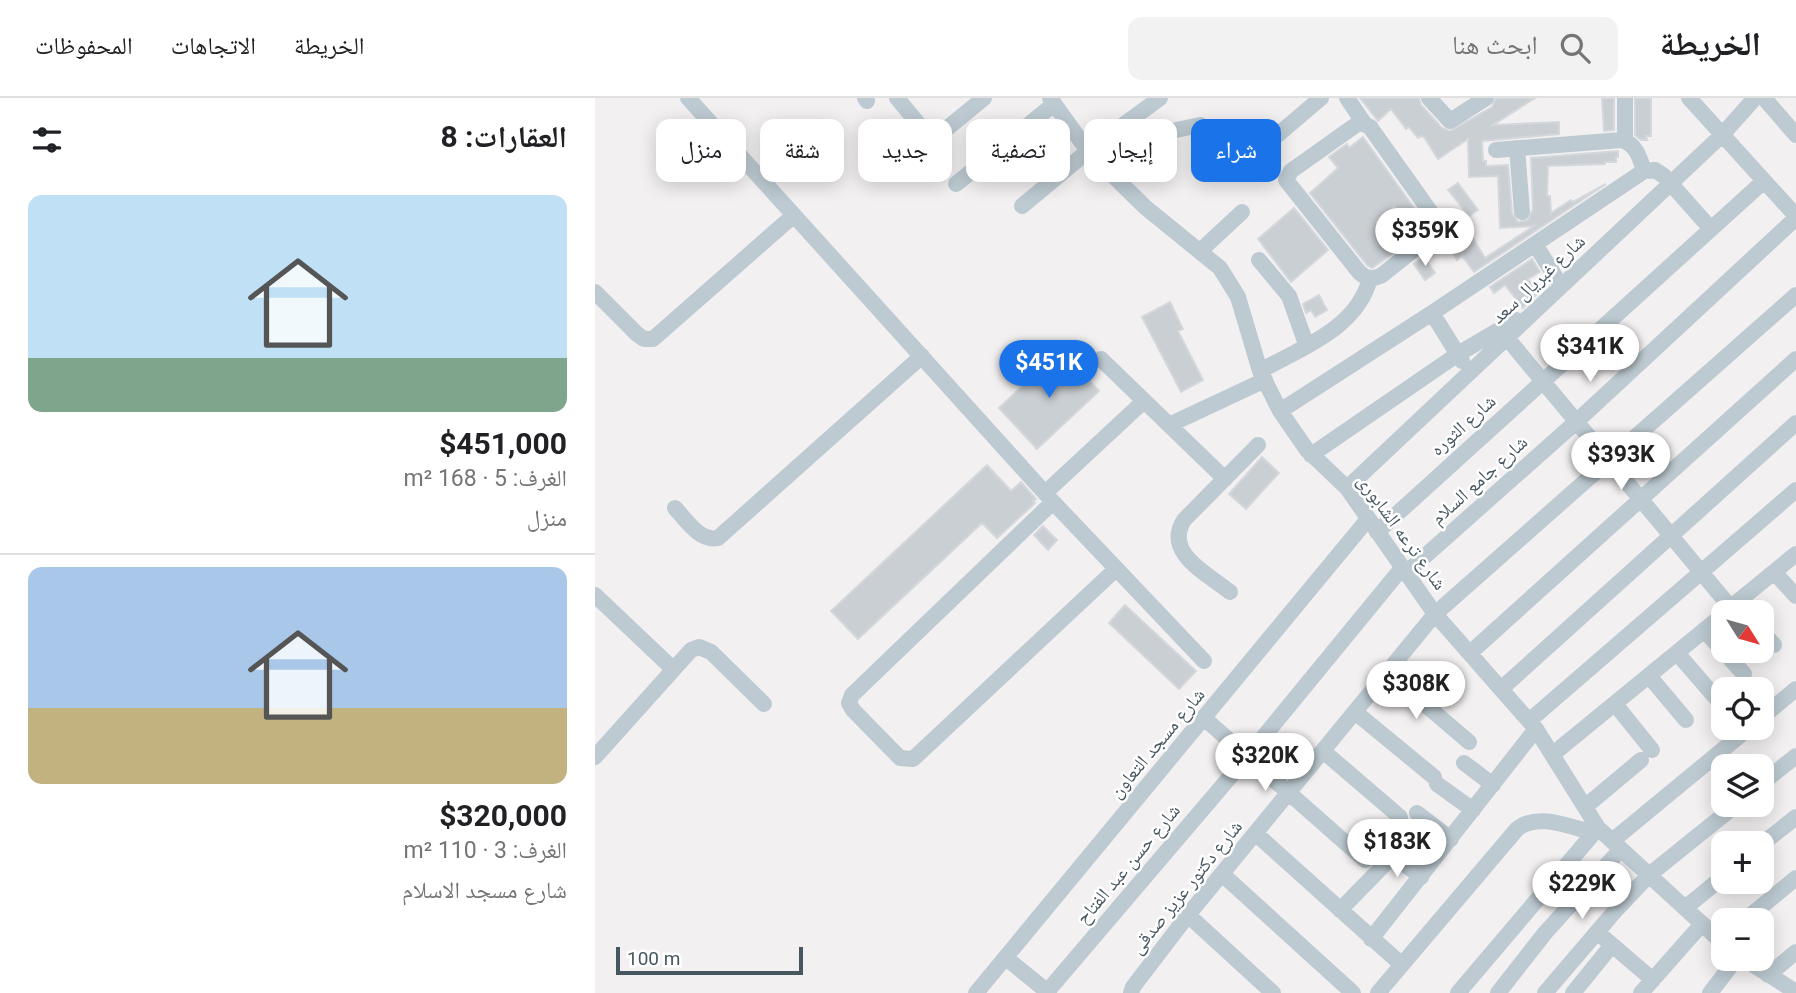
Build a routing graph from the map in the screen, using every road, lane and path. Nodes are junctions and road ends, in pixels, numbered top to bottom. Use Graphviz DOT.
graph roads {
  1 [pos="688,98"];
  2 [pos="919,98"];
  3 [pos="984,98"];
  4 [pos="1160,98"];
  5 [pos="1321,98"];
  6 [pos="1347,98"];
  7 [pos="1429,98"];
  8 [pos="1486,98"];
  9 [pos="1625,98"];
  10 [pos="1689,98"];
  11 [pos="1755,98"];
  12 [pos="1765,98"];
  13 [pos="1052,101"];
  14 [pos="901,104"];
  15 [pos="1135,119"];
  16 [pos="1364,123"];
  17 [pos="1281,132"];
  18 [pos="1722,135"];
  19 [pos="1796,135"];
  20 [pos="1625,141"];
  21 [pos="1084,144"];
  22 [pos="1517,148"];
  23 [pos="1496,149"];
  24 [pos="1084,161"];
  25 [pos="1644,171"];
  26 [pos="1764,181"];
  27 [pos="1120,182"];
  28 [pos="1671,183"];
  29 [pos="956,184"];
  30 [pos="1022,206"];
  31 [pos="1242,212"];
  32 [pos="1522,212"];
  33 [pos="793,215"];
  34 [pos="1796,217"];
  35 [pos="1711,229"];
  36 [pos="1535,244"];
  37 [pos="1200,251"];
  38 [pos="1259,260"];
  39 [pos="1370,278"];
  40 [pos="1561,286"];
  41 [pos="595,292"];
  42 [pos="1796,295"];
  43 [pos="1541,305"];
  44 [pos="1432,313"];
  45 [pos="1507,338"];
  46 [pos="1306,344"];
  47 [pos="1458,354"];
  48 [pos="922,356"];
  49 [pos="1101,359"];
  50 [pos="1796,359"];
  51 [pos="1469,373"];
  52 [pos="1263,375"];
  53 [pos="1542,382"];
  54 [pos="1144,401"];
  55 [pos="1280,411"];
  56 [pos="1576,422"];
  57 [pos="1796,423"];
  58 [pos="1169,425"];
  59 [pos="1258,445"];
  60 [pos="1311,455"];
  61 [pos="1608,461"];
  62 [pos="1225,479"];
  63 [pos="1347,488"];
  64 [pos="1796,490"];
  65 [pos="1049,498"];
  66 [pos="1640,499"];
  67 [pos="675,508"];
  68 [pos="1373,525"];
  69 [pos="1672,537"];
  70 [pos="1796,554"];
  71 [pos="1115,569"];
  72 [pos="1404,571"];
  73 [pos="1701,572"];
  74 [pos="1774,572"];
  75 [pos="1230,592"];
  76 [pos="595,595"];
  77 [pos="1796,596"];
  78 [pos="1724,600"];
  79 [pos="1743,600"];
  80 [pos="1435,614"];
  81 [pos="1711,625"];
  82 [pos="1704,630"];
  83 [pos="1470,653"];
  84 [pos="1677,653"];
  85 [pos="1204,661"];
  86 [pos="673,669"];
  87 [pos="1387,672"];
  88 [pos="1744,674"];
  89 [pos="1649,676"];
  90 [pos="1501,689"];
  91 [pos="1796,689"];
  92 [pos="1711,692"];
  93 [pos="764,704"];
  94 [pos="1615,704"];
  95 [pos="1774,707"];
  96 [pos="1355,712"];
  97 [pos="1205,719"];
  98 [pos="1686,720"];
  99 [pos="1533,725"];
  100 [pos="1735,740"];
  101 [pos="1469,741"];
  102 [pos="598,748"];
  103 [pos="1323,751"];
  104 [pos="1553,754"];
  105 [pos="1247,757"];
  106 [pos="1790,761"];
  107 [pos="1464,763"];
  108 [pos="1774,774"];
  109 [pos="1796,778"];
  110 [pos="1493,785"];
  111 [pos="1289,793"];
  112 [pos="1585,806"];
  113 [pos="1473,810"];
  114 [pos="1400,817"];
  115 [pos="1721,817"];
  116 [pos="1796,817"];
  117 [pos="1596,830"];
  118 [pos="1255,833"];
  119 [pos="1774,834"];
  120 [pos="1451,839"];
  121 [pos="1616,845"];
  122 [pos="1394,856"];
  123 [pos="1365,859"];
  124 [pos="1222,874"];
  125 [pos="1649,875"];
  126 [pos="1421,877"];
  127 [pos="1796,878"];
  128 [pos="1711,887"];
  129 [pos="1685,908"];
  130 [pos="1760,908"];
  131 [pos="1340,910"];
  132 [pos="1188,915"];
  133 [pos="1702,924"];
  134 [pos="1711,931"];
  135 [pos="1597,932"];
  136 [pos="1371,939"];
  137 [pos="1612,945"];
  138 [pos="1796,952"];
  139 [pos="1006,958"];
  140 [pos="1402,965"];
  141 [pos="1727,971"];
  142 [pos="1762,971"];
  143 [pos="1768,975"];
  144 [pos="1556,980"];
  145 [pos="1653,980"];
  146 [pos="1048,992"];
  147 [pos="1796,992"];
  148 [pos="977,993"];
  149 [pos="1131,993"];
  150 [pos="1273,993"];
  151 [pos="1353,993"];
  152 [pos="1378,993"];
  153 [pos="1458,993"];
  154 [pos="1498,993"];
  155 [pos="1545,993"];
  156 [pos="1571,993"];
  157 [pos="1641,993"];
  158 [pos="1710,993"];
  1 -- 33 [label="street"];
  2 -- 14 [label="street"];
  3 -- 14 [label="street"];
  4 -- 15 [label="street"];
  5 -- 17 [label="street"];
  6 -- 16 [label="street"];
  7 -- 8 [label="street"];
  9 -- 20 [label="street"];
  10 -- 18 [label="street"];
  11 -- 18 [label="street, شارع غبريال سعد"];
  12 -- 19 [label="street"];
  13 -- 21 [label="street, شارع ترعه الشابورى"];
  13 -- 29 [label="street"];
  16 -- 39 [label="street"];
  16 -- 39 [label="street"];
  18 -- 26 [label="street"];
  18 -- 28 [label="street, شارع غبريال سعد"];
  20 -- 22 [label="street"];
  20 -- 25 [label="street"];
  22 -- 23 [label="street"];
  22 -- 32 [label="street"];
  24 -- 30 [label="street"];
  25 -- 28 [label="street"];
  25 -- 36 [label="street"];
  26 -- 34 [label="street"];
  26 -- 35 [label="street, شارع الثوره"];
  27 -- 37 [label="street, شارع ترعه الشابورى"];
  28 -- 35 [label="street"];
  28 -- 40 [label="street, شارع غبريال سعد"];
  31 -- 37 [label="street"];
  33 -- 41 [label="street"];
  33 -- 48 [label="street"];
  34 -- 56 [label="street, شارع جامع السلام"];
  35 -- 53 [label="street, شارع الثوره"];
  36 -- 40 [label="street"];
  36 -- 44 [label="street"];
  37 -- 52 [label="street, شارع ترعه الشابورى"];
  38 -- 46 [label="street"];
  39 -- 46 [label="street"];
  40 -- 43 [label="street, شارع غبريال سعد"];
  42 -- 61 [label="street, شارع دكتور عزيز صدقى"];
  43 -- 45 [label="street, شارع غبريال سعد"];
  43 -- 47 [label="street"];
  44 -- 47 [label="street"];
  44 -- 55 [label="street"];
  45 -- 51 [label="street, شارع غبريال سعد"];
  45 -- 53 [label="street"];
  46 -- 52 [label="street"];
  47 -- 51 [label="street"];
  47 -- 60 [label="street"];
  48 -- 65 [label="street"];
  48 -- 67 [label="street"];
  49 -- 54 [label="street"];
  50 -- 66 [label="street"];
  51 -- 63 [label="street, شارع غبريال سعد"];
  52 -- 55 [label="street, شارع ترعه الشابورى"];
  52 -- 58 [label="street"];
  53 -- 56 [label="street"];
  53 -- 68 [label="street, شارع الثوره"];
  54 -- 58 [label="street"];
  54 -- 65 [label="street"];
  55 -- 60 [label="street, شارع ترعه الشابورى"];
  56 -- 61 [label="street"];
  56 -- 72 [label="street, شارع جامع السلام"];
  57 -- 69 [label="street"];
  58 -- 62 [label="street"];
  59 -- 62 [label="street"];
  60 -- 63 [label="street, شارع ترعه الشابورى"];
  61 -- 66 [label="street"];
  61 -- 80 [label="street, شارع دكتور عزيز صدقى"];
  62 -- 75 [label="street"];
  63 -- 68 [label="street, شارع ترعه الشابورى"];
  64 -- 73 [label="street"];
  65 -- 71 [label="street"];
  65 -- 71 [label="street"];
  66 -- 69 [label="street"];
  66 -- 83 [label="street"];
  68 -- 72 [label="street, شارع ترعه الشابورى"];
  68 -- 97 [label="street, شارع مسجد التعاون"];
  69 -- 73 [label="street"];
  69 -- 90 [label="street"];
  70 -- 74 [label="street"];
  71 -- 85 [label="street"];
  72 -- 80 [label="street, شارع ترعه الشابورى"];
  72 -- 105 [label="street, شارع حسن عبد الفتاح"];
  73 -- 78 [label="street"];
  73 -- 99 [label="street"];
  74 -- 77 [label="street"];
  74 -- 79 [label="street"];
  76 -- 86 [label="street"];
  80 -- 83 [label="street, شارع ترعه الشابورى"];
  80 -- 87 [label="street, شارع دكتور عزيز صدقى"];
  81 -- 82 [label="street"];
  82 -- 84 [label="street"];
  82 -- 88 [label="street"];
  83 -- 90 [label="street, شارع ترعه الشابورى"];
  84 -- 89 [label="street"];
  84 -- 92 [label="street"];
  86 -- 93 [label="street"];
  86 -- 102 [label="street"];
  87 -- 96 [label="street, شارع دكتور عزيز صدقى"];
  87 -- 101 [label="street"];
  89 -- 94 [label="street"];
  89 -- 98 [label="street"];
  90 -- 99 [label="street, شارع ترعه الشابورى"];
  91 -- 95 [label="street"];
  94 -- 104 [label="street"];
  94 -- 112 [label="street"];
  96 -- 103 [label="street, شارع دكتور عزيز صدقى"];
  96 -- 113 [label="street"];
  97 -- 105 [label="street"];
  97 -- 139 [label="street, شارع مسجد التعاون"];
  99 -- 104 [label="street, شارع ترعه الشابورى"];
  99 -- 110 [label="street"];
  100 -- 121 [label="street"];
  103 -- 111 [label="street, شارع دكتور عزيز صدقى"];
  103 -- 114 [label="street"];
  104 -- 112 [label="street, شارع ترعه الشابورى"];
  105 -- 111 [label="street"];
  105 -- 146 [label="street, شارع حسن عبد الفتاح"];
  106 -- 108 [label="street"];
  106 -- 109 [label="street"];
  107 -- 110 [label="street"];
  110 -- 113 [label="street"];
  111 -- 118 [label="street, شارع دكتور عزيز صدقى"];
  111 -- 123 [label="street"];
  112 -- 117 [label="street, شارع ترعه الشابورى"];
  113 -- 120 [label="street"];
  115 -- 125 [label="street"];
  116 -- 119 [label="street"];
  117 -- 121 [label="street, شارع ترعه الشابورى"];
  117 -- 140 [label="street"];
  117 -- 153 [label="street"];
  118 -- 124 [label="street, شارع دكتور عزيز صدقى"];
  118 -- 131 [label="street"];
  120 -- 122 [label="street"];
  120 -- 126 [label="street"];
  121 -- 125 [label="street, شارع ترعه الشابورى"];
  121 -- 154 [label="street"];
  122 -- 126 [label="street"];
  122 -- 131 [label="street"];
  124 -- 132 [label="street, شارع دكتور عزيز صدقى"];
  124 -- 151 [label="street"];
  125 -- 129 [label="street, شارع ترعه الشابورى"];
  125 -- 135 [label="street"];
  126 -- 136 [label="street"];
  127 -- 130 [label="street"];
  128 -- 129 [label="street"];
  129 -- 133 [label="street, شارع ترعه الشابورى"];
  131 -- 136 [label="street"];
  132 -- 149 [label="street, شارع دكتور عزيز صدقى"];
  132 -- 150 [label="street"];
  133 -- 134 [label="street, شارع ترعه الشابورى"];
  133 -- 145 [label="street"];
  135 -- 137 [label="street"];
  135 -- 144 [label="street"];
  136 -- 140 [label="street"];
  137 -- 145 [label="street"];
  137 -- 156 [label="street"];
  138 -- 143 [label="street"];
  139 -- 146 [label="street"];
  139 -- 148 [label="street, شارع مسجد التعاون"];
  140 -- 152 [label="street"];
  141 -- 158 [label="street"];
  142 -- 143 [label="street"];
  143 -- 147 [label="street"];
  144 -- 155 [label="street"];
  144 -- 156 [label="street"];
  145 -- 157 [label="street"];
}
